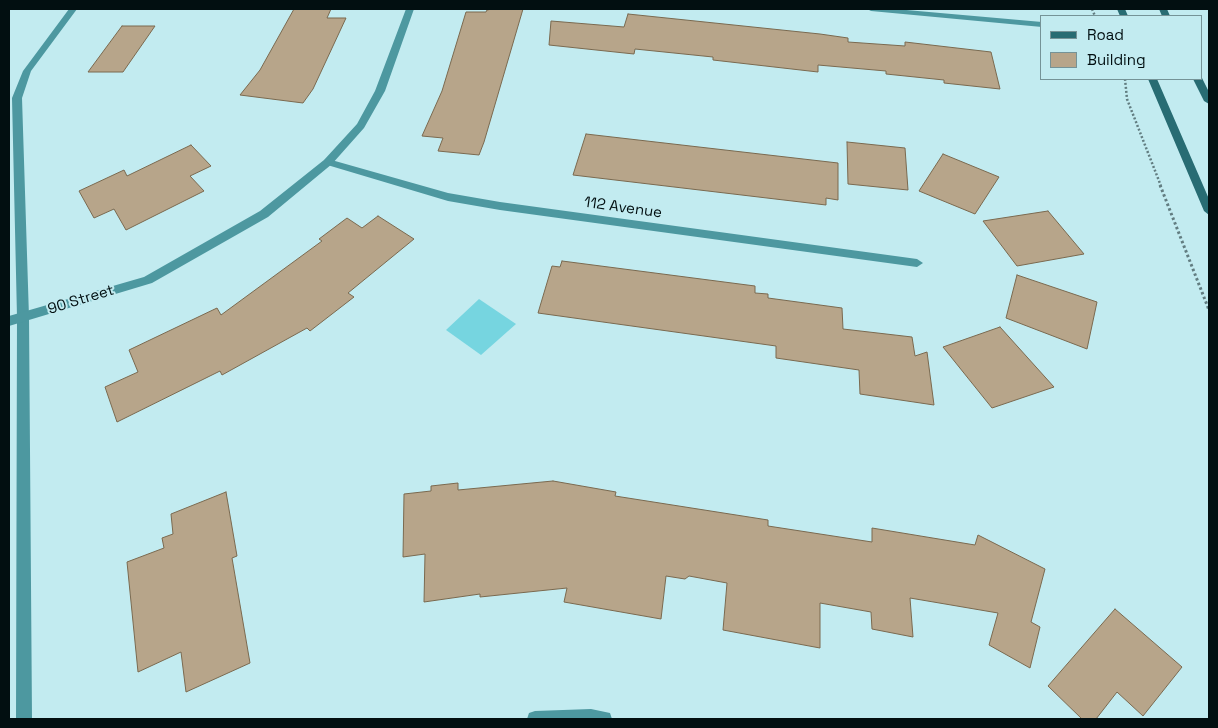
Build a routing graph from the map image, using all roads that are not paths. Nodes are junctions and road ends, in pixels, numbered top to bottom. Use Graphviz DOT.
graph roads {
  1 [pos="410,9"];
  2 [pos="871,9"];
  3 [pos="73,10"];
  4 [pos="1040,25"];
  5 [pos="1152,80"];
  6 [pos="1198,80"];
  7 [pos="1209,101"];
  8 [pos="328,162"];
  9 [pos="1209,211"];
  10 [pos="917,263"];
  11 [pos="23,317"];
  12 [pos="9,321"];
  13 [pos="24,719"];
  14 [pos="535,719"];
  15 [pos="604,719"];
  1 -- 8 [label="street, 90 Street"];
  2 -- 4 [label="street"];
  3 -- 11 [label="street"];
  5 -- 9 [label="main road"];
  6 -- 7 [label="main road"];
  8 -- 10 [label="street, 112 Avenue"];
  8 -- 11 [label="street, 90 Street"];
  11 -- 12 [label="street, 90 Street"];
  11 -- 13 [label="street"];
  14 -- 15 [label="street"];
}
